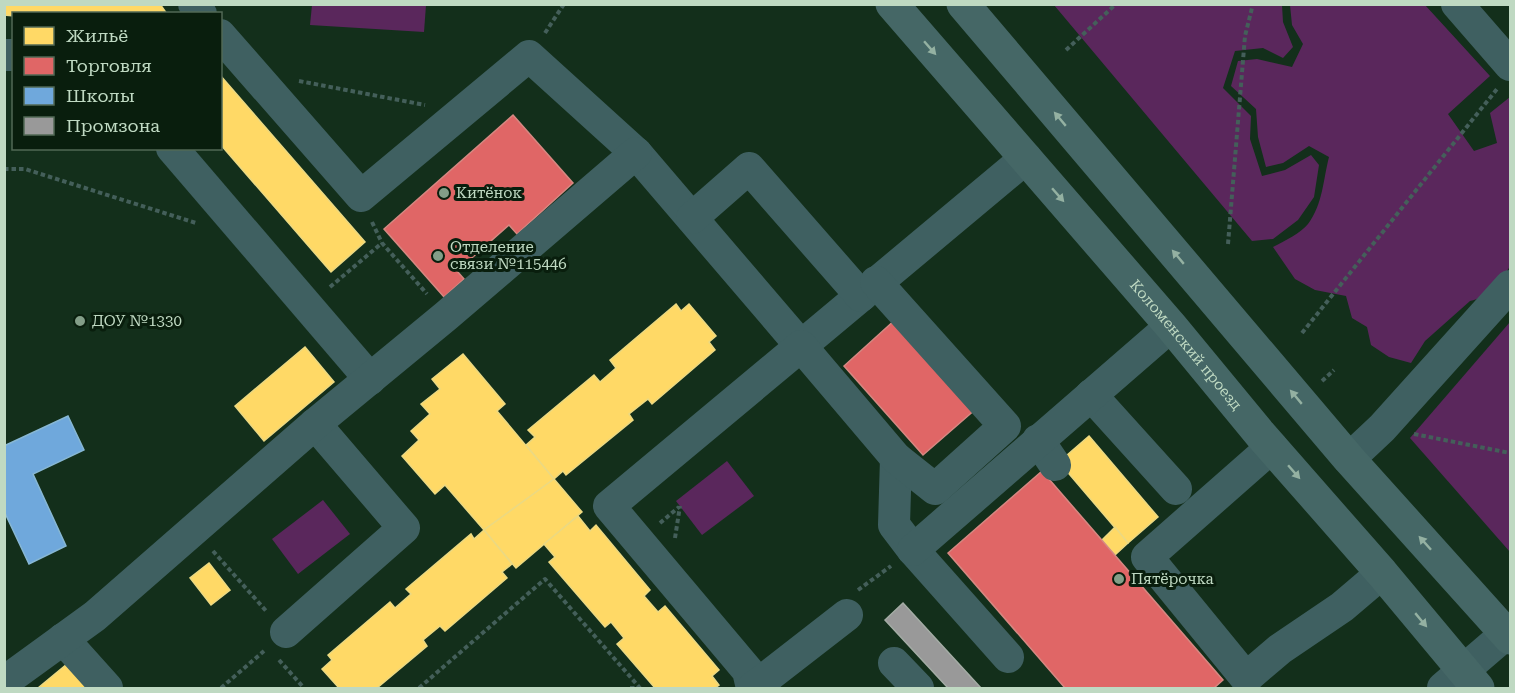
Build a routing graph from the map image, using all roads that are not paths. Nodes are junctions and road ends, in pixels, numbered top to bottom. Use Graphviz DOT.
graph roads {
  1 [pos="891,4"];
  2 [pos="963,4"];
  3 [pos="1457,4"];
  4 [pos="222,37"];
  5 [pos="1507,73"];
  6 [pos="174,150"];
  7 [pos="636,153"];
  8 [pos="1026,158"];
  9 [pos="692,218"];
  10 [pos="1510,286"];
  11 [pos="869,289"];
  12 [pos="1171,326"];
  13 [pos="801,346"];
  14 [pos="370,379"];
  15 [pos="1091,395"];
  16 [pos="315,424"];
  17 [pos="1272,447"];
  18 [pos="896,458"];
  19 [pos="1349,459"];
  20 [pos="1176,489"];
  21 [pos="913,550"];
  22 [pos="1382,573"];
  23 [pos="847,615"];
  24 [pos="1508,635"];
  25 [pos="63,639"];
  26 [pos="277,640"];
  27 [pos="1008,657"];
  28 [pos="894,663"];
  29 [pos="4,682"];
  30 [pos="1240,683"];
  31 [pos="1461,683"];
  32 [pos="107,688"];
  33 [pos="752,688"];
  34 [pos="918,688"];
  1 -- 8 [label="main road, Коломенский проезд, one-way"];
  19 -- 2 [label="main road, one-way"];
  3 -- 5 [label="street"];
  4 -- 7 [label="street"];
  6 -- 14 [label="street"];
  7 -- 9 [label="street"];
  7 -- 14 [label="street"];
  8 -- 11 [label="street"];
  8 -- 12 [label="main road, Коломенский проезд, one-way"];
  9 -- 11 [label="street"];
  9 -- 13 [label="street"];
  10 -- 19 [label="street"];
  11 -- 13 [label="street"];
  11 -- 18 [label="street"];
  12 -- 15 [label="street"];
  12 -- 17 [label="main road, Коломенский проезд"];
  13 -- 18 [label="street"];
  13 -- 33 [label="street"];
  14 -- 16 [label="street"];
  15 -- 20 [label="street"];
  15 -- 21 [label="street"];
  16 -- 25 [label="street"];
  16 -- 26 [label="street"];
  17 -- 22 [label="main road, Коломенский проезд, one-way"];
  17 -- 30 [label="street"];
  18 -- 21 [label="street"];
  24 -- 19 [label="main road, one-way"];
  21 -- 27 [label="street"];
  22 -- 30 [label="street"];
  22 -- 31 [label="main road, Коломенский проезд, one-way"];
  23 -- 33 [label="street"];
  24 -- 31 [label="street"];
  25 -- 29 [label="street"];
  25 -- 32 [label="street"];
  28 -- 34 [label="street"];
}
